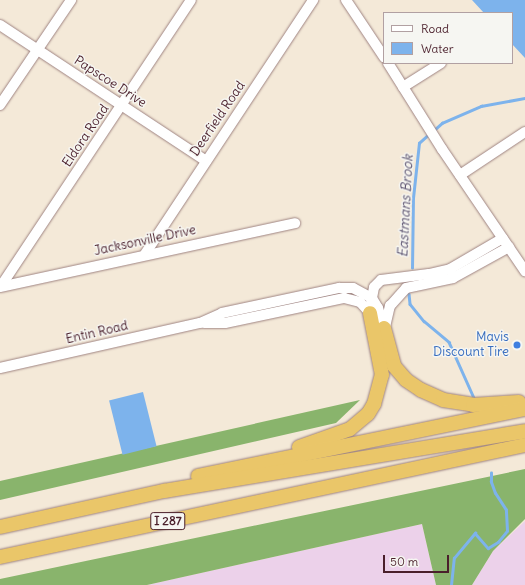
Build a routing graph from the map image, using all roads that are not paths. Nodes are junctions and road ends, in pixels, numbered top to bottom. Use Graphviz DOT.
graph roads {
  1 [pos="71,0"];
  2 [pos="191,0"];
  3 [pos="313,0"];
  4 [pos="346,0"];
  5 [pos="0,25"];
  6 [pos="38,50"];
  7 [pos="383,56"];
  8 [pos="389,64"];
  9 [pos="439,64"];
  10 [pos="403,87"];
  11 [pos="0,105"];
  12 [pos="122,106"];
  13 [pos="525,132"];
  14 [pos="206,161"];
  15 [pos="460,175"];
  16 [pos="295,223"];
  17 [pos="506,243"];
  18 [pos="145,254"];
  19 [pos="525,271"];
  20 [pos="1,287"];
  21 [pos="372,298"];
  22 [pos="370,313"];
  23 [pos="200,323"];
  24 [pos="384,328"];
  25 [pos="0,368"];
  26 [pos="525,402"];
  27 [pos="525,409"];
  28 [pos="525,431"];
  29 [pos="525,444"];
  30 [pos="495,450"];
  31 [pos="525,451"];
  32 [pos="269,462"];
  33 [pos="164,491"];
  34 [pos="0,526"];
  35 [pos="0,557"];
  1 -- 6 [label="street"];
  2 -- 12 [label="street, Eldora Road"];
  3 -- 14 [label="street, Deerfield Road"];
  4 -- 7 [label="street"];
  5 -- 6 [label="street, Papscoe Drive"];
  6 -- 11 [label="street"];
  6 -- 12 [label="street, Papscoe Drive"];
  8 -- 10 [label="street"];
  9 -- 10 [label="street"];
  10 -- 15 [label="street"];
  12 -- 14 [label="street, Papscoe Drive"];
  12 -- 20 [label="street, Eldora Road"];
  13 -- 15 [label="street"];
  14 -- 18 [label="street, Deerfield Road"];
  15 -- 17 [label="street"];
  16 -- 18 [label="street, Jacksonville Drive"];
  17 -- 19 [label="street"];
  17 -- 21 [label="street"];
  17 -- 24 [label="street"];
  18 -- 20 [label="street, Jacksonville Drive"];
  21 -- 22 [label="street"];
  21 -- 23 [label="street, Entin Road"];
  21 -- 24 [label="street"];
  22 -- 23 [label="street, Entin Road"];
  22 -- 32 [label="highway"];
  23 -- 25 [label="street, Entin Road"];
  24 -- 26 [label="highway"];
  27 -- 32 [label="highway, I 287"];
  28 -- 33 [label="highway"];
  29 -- 30 [label="highway, I 287"];
  30 -- 31 [label="highway"];
  30 -- 35 [label="highway, I 287"];
  32 -- 33 [label="highway, I 287"];
  33 -- 34 [label="highway, I 287"];
}
